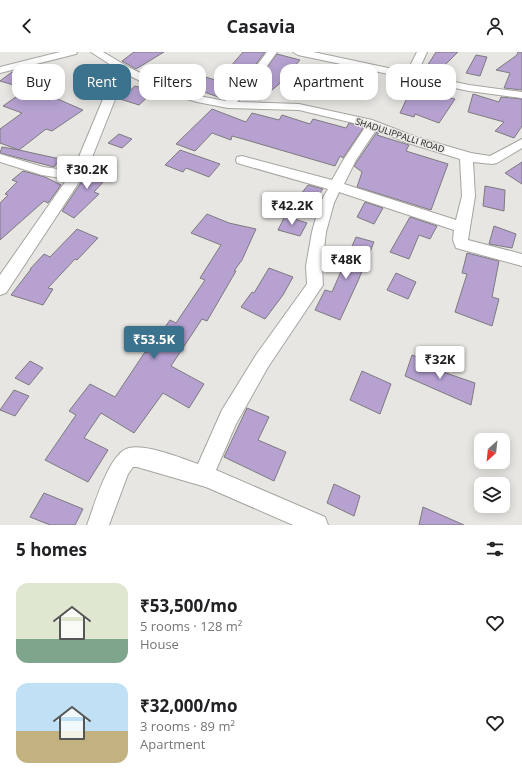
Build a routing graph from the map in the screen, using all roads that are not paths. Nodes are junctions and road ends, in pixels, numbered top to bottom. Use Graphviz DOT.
graph roads {
  1 [pos="72,52"];
  2 [pos="96,52"];
  3 [pos="272,52"];
  4 [pos="298,52"];
  5 [pos="422,52"];
  6 [pos="22,55"];
  7 [pos="32,62"];
  8 [pos="116,64"];
  9 [pos="416,64"];
  10 [pos="0,70"];
  11 [pos="386,70"];
  12 [pos="131,72"];
  13 [pos="456,85"];
  14 [pos="522,94"];
  15 [pos="109,100"];
  16 [pos="228,106"];
  17 [pos="372,125"];
  18 [pos="519,148"];
  19 [pos="466,156"];
  20 [pos="0,158"];
  21 [pos="242,160"];
  22 [pos="76,176"];
  23 [pos="335,187"];
  24 [pos="463,227"];
  25 [pos="522,260"];
  26 [pos="0,288"];
  27 [pos="203,476"];
  28 [pos="102,524"];
  29 [pos="317,525"];
  1 -- 7 [label="street"];
  2 -- 8 [label="street, SHADULIPPALLI ROAD"];
  3 -- 16 [label="street"];
  4 -- 11 [label="street"];
  5 -- 9 [label="street"];
  6 -- 7 [label="street"];
  7 -- 10 [label="street"];
  12 -- 16 [label="street, SHADULIPPALLI ROAD"];
  13 -- 14 [label="street"];
  15 -- 22 [label="street"];
  16 -- 17 [label="street, SHADULIPPALLI ROAD"];
  17 -- 19 [label="street, SHADULIPPALLI ROAD"];
  17 -- 23 [label="street"];
  18 -- 19 [label="street, SHADULIPPALLI ROAD"];
  19 -- 24 [label="street"];
  20 -- 22 [label="street"];
  21 -- 23 [label="street"];
  22 -- 26 [label="street"];
  23 -- 24 [label="street"];
  23 -- 27 [label="street"];
  24 -- 25 [label="street"];
  27 -- 28 [label="street"];
  27 -- 29 [label="street"];
}
